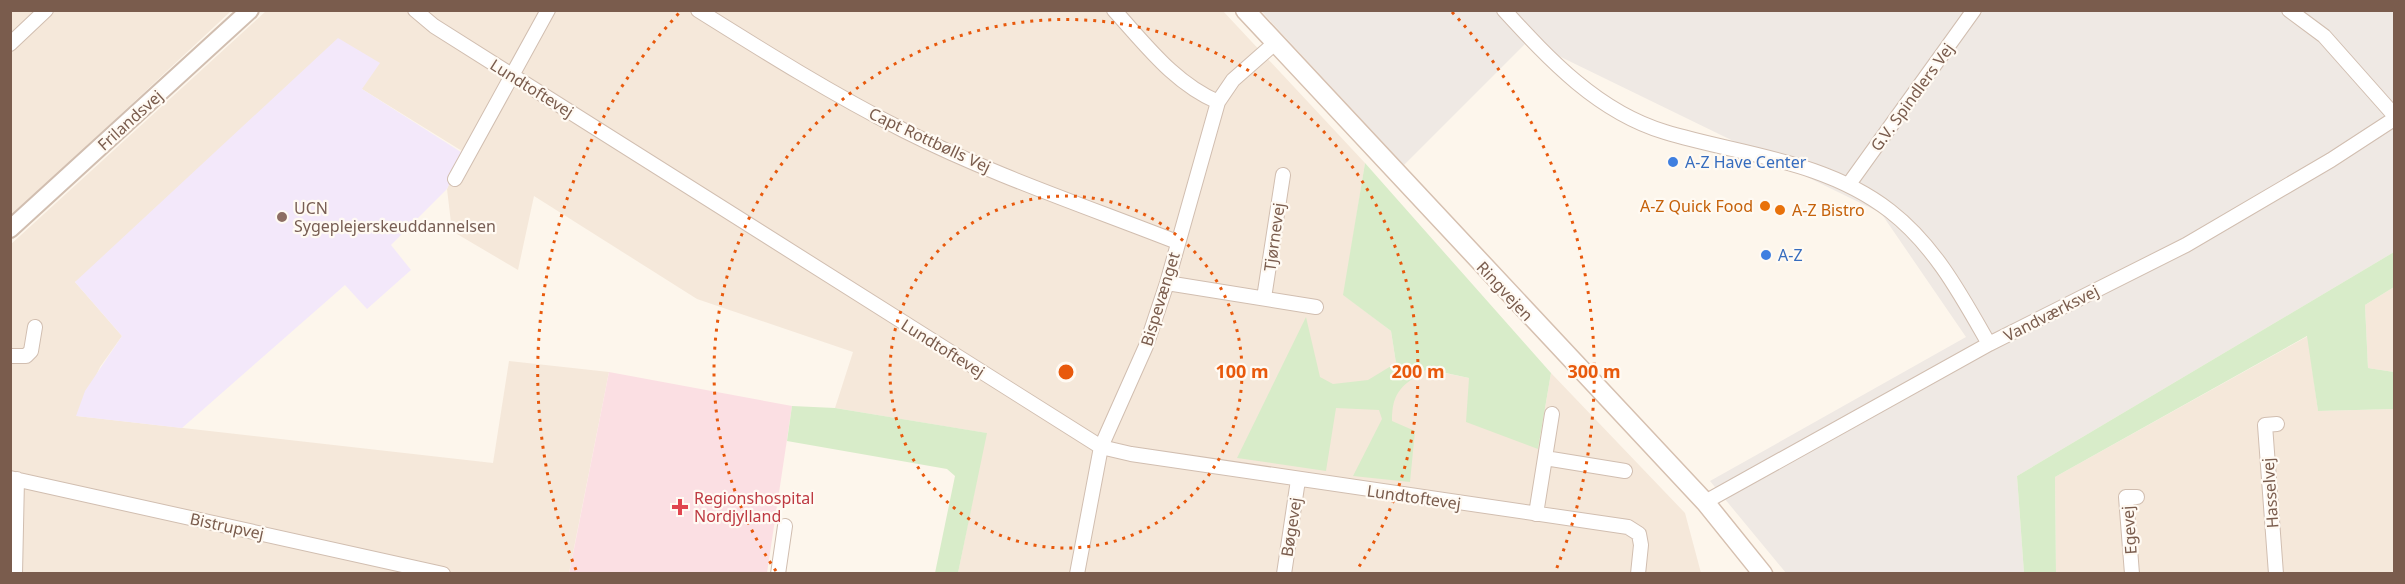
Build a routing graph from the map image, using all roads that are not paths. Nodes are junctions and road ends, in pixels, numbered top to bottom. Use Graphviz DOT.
graph roads {
  1 [pos="46,10"];
  2 [pos="415,10"];
  3 [pos="548,10"];
  4 [pos="698,10"];
  5 [pos="1114,10"];
  6 [pos="1245,10"];
  7 [pos="1504,10"];
  8 [pos="1974,10"];
  9 [pos="2289,10"];
  10 [pos="244,12"];
  11 [pos="1275,43"];
  12 [pos="10,44"];
  13 [pos="511,75"];
  14 [pos="1218,102"];
  15 [pos="2394,117"];
  16 [pos="1283,175"];
  17 [pos="455,179"];
  18 [pos="1849,184"];
  19 [pos="10,229"];
  20 [pos="1177,242"];
  21 [pos="1167,283"];
  22 [pos="1264,298"];
  23 [pos="1316,306"];
  24 [pos="35,327"];
  25 [pos="1989,344"];
  26 [pos="10,356"];
  27 [pos="1552,414"];
  28 [pos="2277,424"];
  29 [pos="1101,447"];
  30 [pos="1545,458"];
  31 [pos="1625,471"];
  32 [pos="14,479"];
  33 [pos="1298,480"];
  34 [pos="2138,496"];
  35 [pos="1706,502"];
  36 [pos="1536,514"];
  37 [pos="785,526"];
  38 [pos="15,573"];
  39 [pos="443,573"];
  40 [pos="778,573"];
  41 [pos="1077,573"];
  42 [pos="1284,573"];
  43 [pos="1638,573"];
  44 [pos="1763,573"];
  45 [pos="2132,573"];
  46 [pos="2276,573"];
  1 -- 12 [label="street"];
  2 -- 13 [label="street, Lundtoftevej"];
  3 -- 13 [label="street"];
  4 -- 20 [label="street, Capt Rottbølls Vej"];
  5 -- 14 [label="street"];
  6 -- 11 [label="main road, Ringvejen"];
  7 -- 18 [label="street"];
  8 -- 18 [label="street, G.V. Spindlers Vej"];
  9 -- 15 [label="street"];
  10 -- 19 [label="street, Frilandsvej"];
  11 -- 14 [label="street, Bispevænget"];
  11 -- 35 [label="main road, Ringvejen"];
  13 -- 17 [label="street"];
  13 -- 29 [label="street, Lundtoftevej"];
  14 -- 20 [label="street, Bispevænget"];
  15 -- 25 [label="street, Vandværksvej"];
  16 -- 22 [label="street, Tjørnevej"];
  18 -- 25 [label="street"];
  20 -- 21 [label="street, Bispevænget"];
  21 -- 22 [label="street"];
  21 -- 29 [label="street, Bispevænget"];
  22 -- 23 [label="street"];
  24 -- 26 [label="street"];
  25 -- 35 [label="street, Vandværksvej"];
  27 -- 30 [label="street"];
  28 -- 46 [label="street, Hasselvej"];
  29 -- 33 [label="street, Lundtoftevej"];
  29 -- 41 [label="street, Bispevænget"];
  30 -- 31 [label="street"];
  30 -- 36 [label="street"];
  32 -- 38 [label="street"];
  32 -- 39 [label="street, Bistrupvej"];
  33 -- 36 [label="street, Lundtoftevej"];
  33 -- 42 [label="street, Bøgevej"];
  34 -- 45 [label="street, Egevej"];
  35 -- 44 [label="main road, Ringvejen"];
  36 -- 43 [label="street, Lundtoftevej"];
  37 -- 40 [label="street"];
}
